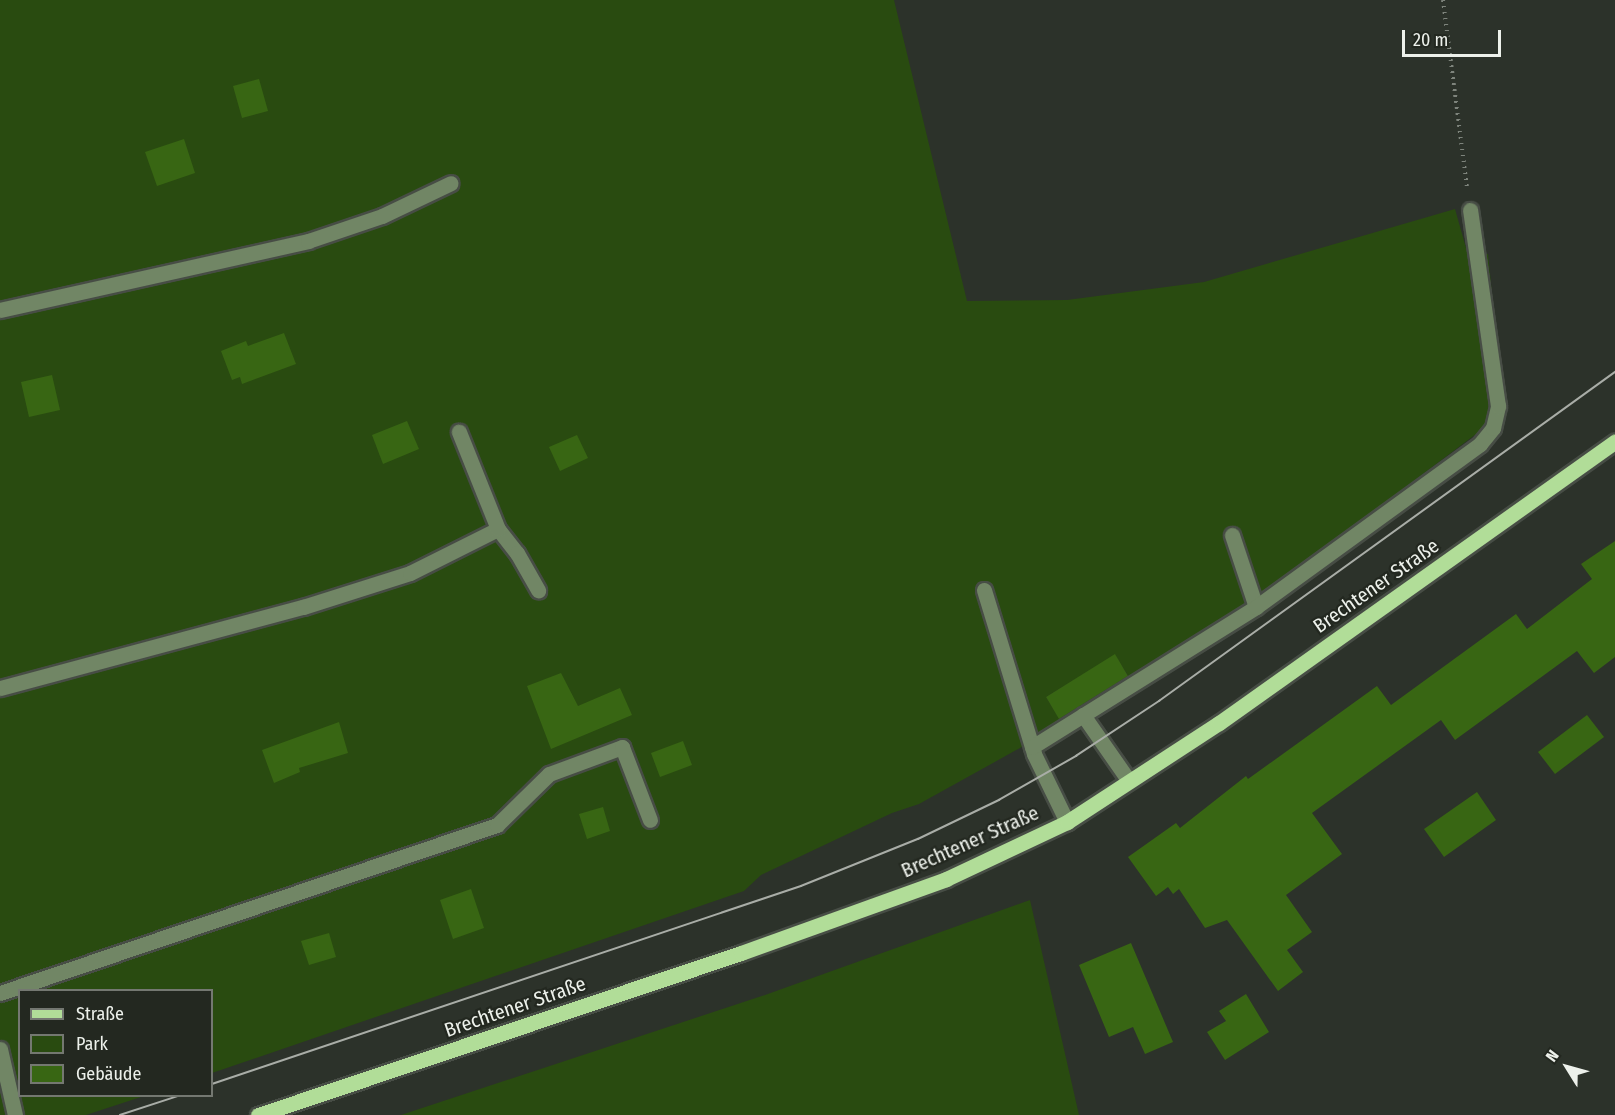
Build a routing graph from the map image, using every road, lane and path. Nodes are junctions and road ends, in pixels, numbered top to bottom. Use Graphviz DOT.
graph roads {
  1 [pos="1443,0"];
  2 [pos="451,183"];
  3 [pos="1470,210"];
  4 [pos="0,310"];
  5 [pos="459,432"];
  6 [pos="1615,442"];
  7 [pos="498,529"];
  8 [pos="1232,535"];
  9 [pos="538,590"];
  10 [pos="984,590"];
  11 [pos="1256,608"];
  12 [pos="0,688"];
  13 [pos="1083,715"];
  14 [pos="1032,747"];
  15 [pos="1129,781"];
  16 [pos="650,819"];
  17 [pos="1067,822"];
  18 [pos="0,993"];
  19 [pos="0,1049"];
  20 [pos="15,1115"];
  21 [pos="258,1115"];
  1 -- 3 [label="path"];
  2 -- 4 [label="lane"];
  3 -- 11 [label="lane"];
  5 -- 7 [label="lane"];
  6 -- 15 [label="main road, Brechtener Straße"];
  7 -- 9 [label="lane"];
  7 -- 12 [label="lane"];
  8 -- 11 [label="lane"];
  10 -- 14 [label="lane"];
  11 -- 13 [label="lane"];
  13 -- 14 [label="lane"];
  13 -- 15 [label="lane"];
  14 -- 17 [label="lane"];
  15 -- 17 [label="main road, Brechtener Straße"];
  16 -- 18 [label="lane"];
  17 -- 21 [label="main road, Brechtener Straße"];
  19 -- 20 [label="lane"];
}
